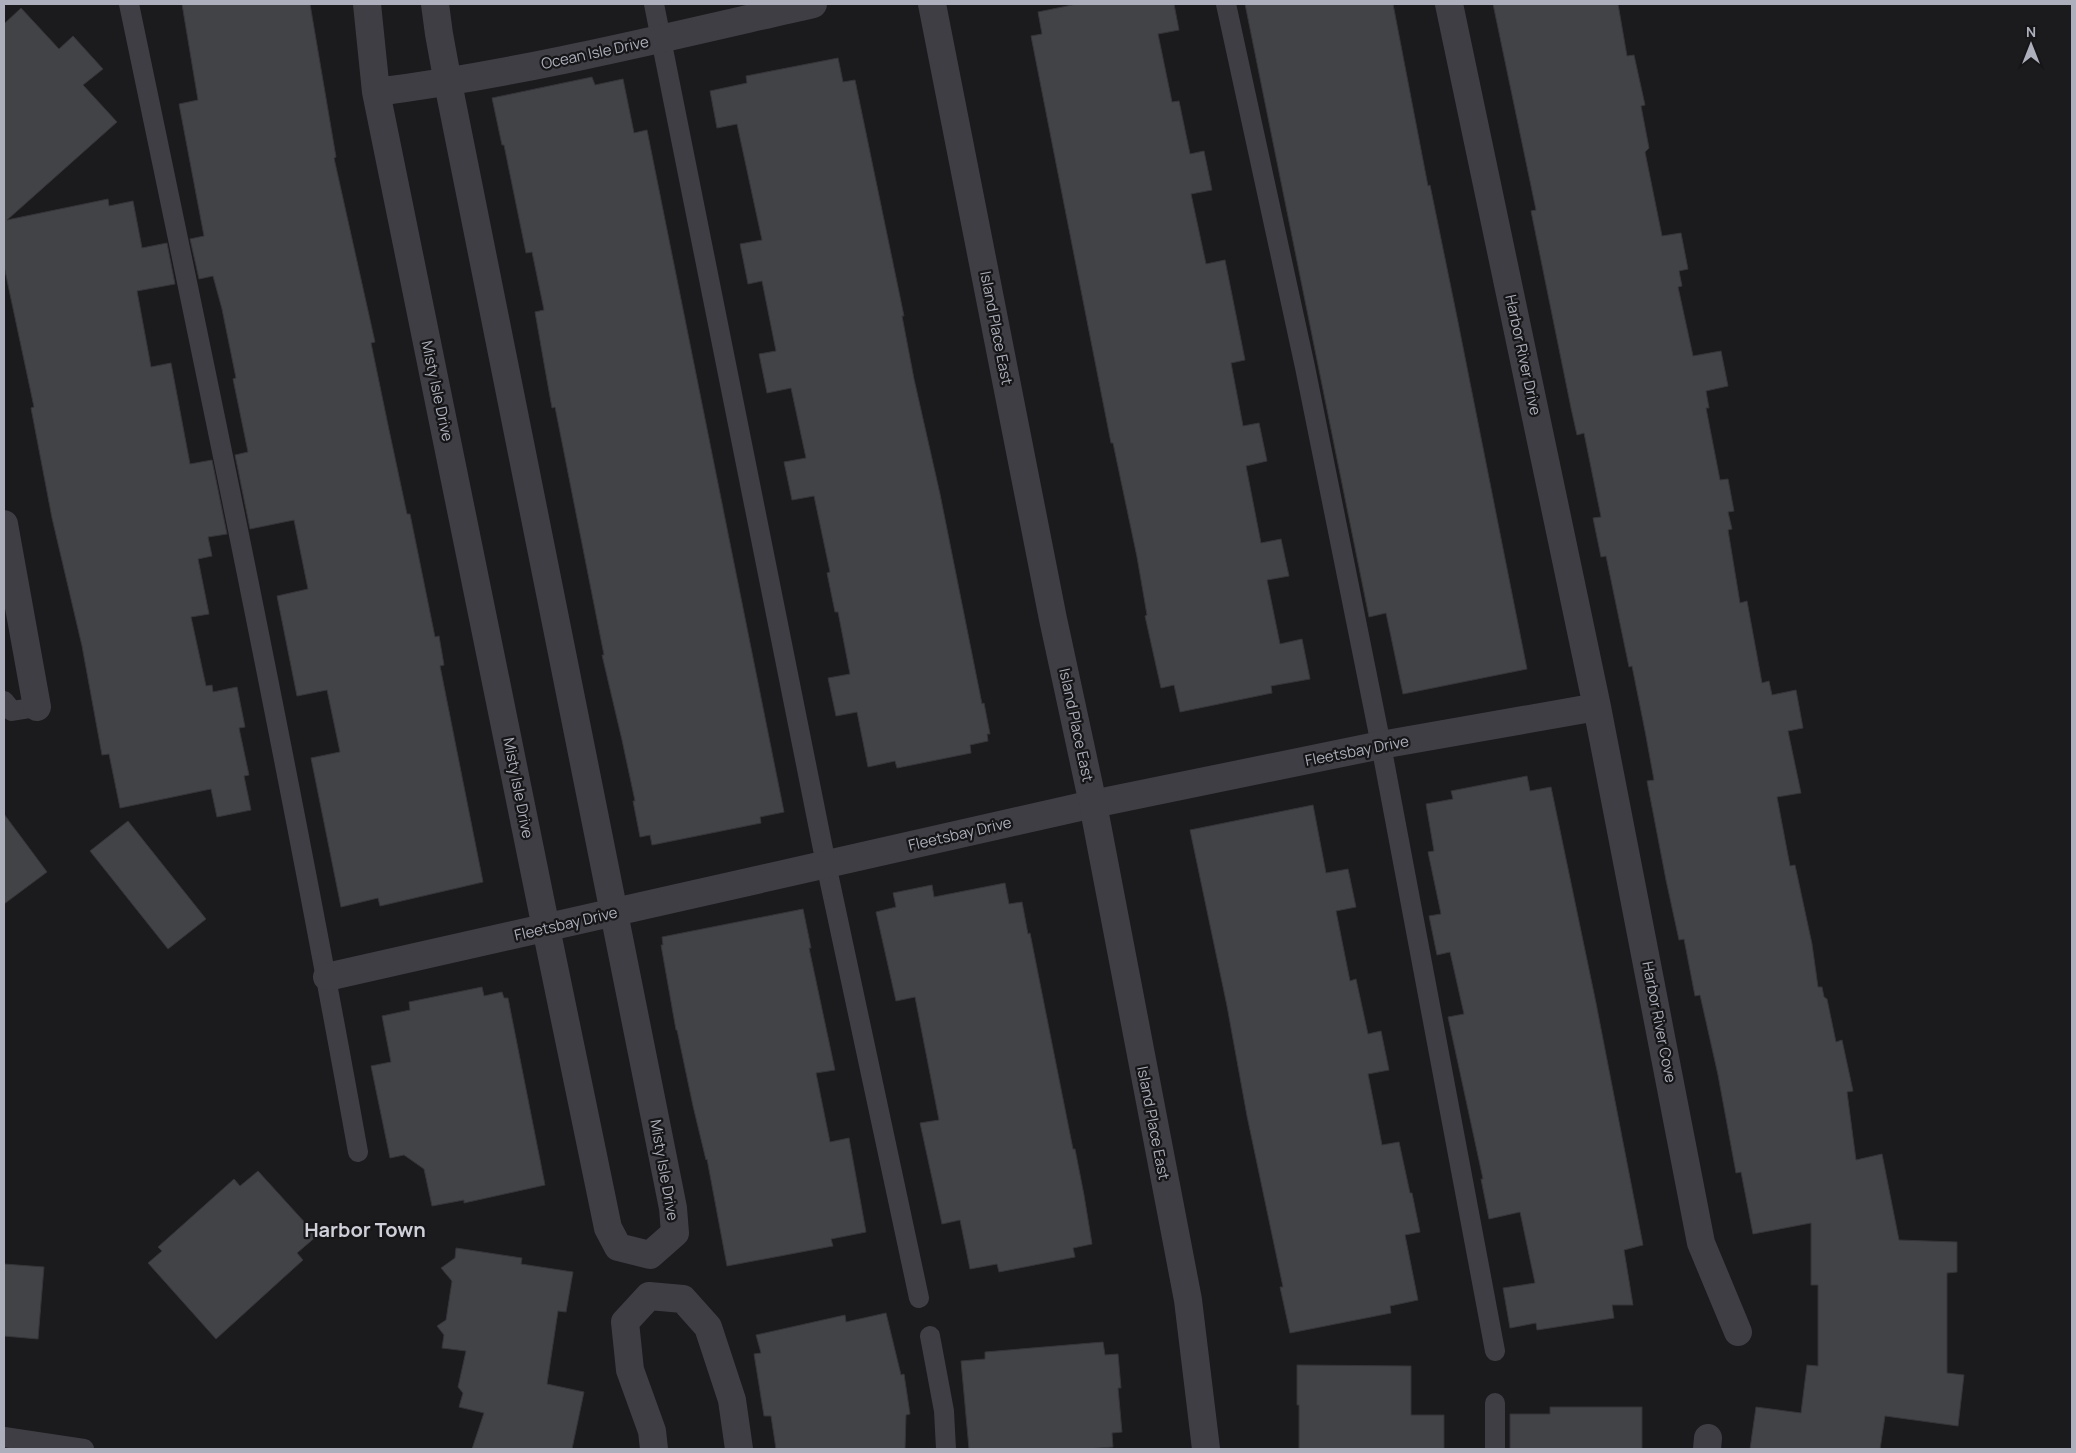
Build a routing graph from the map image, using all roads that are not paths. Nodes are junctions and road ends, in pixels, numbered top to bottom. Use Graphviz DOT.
graph roads {
  1 [pos="129,4"];
  2 [pos="367,4"];
  3 [pos="436,4"];
  4 [pos="654,4"];
  5 [pos="813,4"];
  6 [pos="932,4"];
  7 [pos="1226,4"];
  8 [pos="1449,4"];
  9 [pos="660,39"];
  10 [pos="448,83"];
  11 [pos="376,92"];
  12 [pos="4,524"];
  13 [pos="4,702"];
  14 [pos="37,706"];
  15 [pos="1598,706"];
  16 [pos="1381,745"];
  17 [pos="1093,804"];
  18 [pos="826,864"];
  19 [pos="614,913"];
  20 [pos="546,928"];
  21 [pos="327,977"];
  22 [pos="358,1152"];
  23 [pos="919,1298"];
  24 [pos="1738,1332"];
  25 [pos="930,1336"];
  26 [pos="1495,1351"];
  27 [pos="1495,1403"];
  28 [pos="4,1437"];
  29 [pos="84,1449"];
  30 [pos="654,1449"];
  31 [pos="739,1449"];
  32 [pos="946,1449"];
  33 [pos="1206,1449"];
  34 [pos="1495,1449"];
  1 -- 21 [label="lane"];
  2 -- 11 [label="street, Misty Isle Drive"];
  3 -- 10 [label="street, Misty Isle Drive"];
  4 -- 9 [label="lane"];
  5 -- 9 [label="street, Ocean Isle Drive"];
  6 -- 17 [label="street, Island Place East"];
  7 -- 16 [label="lane"];
  8 -- 15 [label="street, Harbor River Drive"];
  9 -- 10 [label="street, Ocean Isle Drive"];
  9 -- 18 [label="lane"];
  10 -- 11 [label="street, Ocean Isle Drive"];
  10 -- 19 [label="street, Misty Isle Drive"];
  11 -- 20 [label="street, Misty Isle Drive"];
  12 -- 14 [label="street"];
  13 -- 14 [label="lane"];
  15 -- 16 [label="street, Fleetsbay Drive"];
  15 -- 24 [label="street, Harbor River Cove"];
  16 -- 17 [label="street, Fleetsbay Drive"];
  16 -- 26 [label="lane"];
  17 -- 18 [label="street, Fleetsbay Drive"];
  17 -- 33 [label="street, Island Place East"];
  18 -- 19 [label="street, Fleetsbay Drive"];
  18 -- 23 [label="lane"];
  19 -- 20 [label="street, Fleetsbay Drive"];
  19 -- 20 [label="street, Misty Isle Drive"];
  20 -- 21 [label="street, Fleetsbay Drive"];
  21 -- 22 [label="lane"];
  25 -- 32 [label="lane"];
  27 -- 34 [label="lane"];
  28 -- 29 [label="lane"];
  30 -- 31 [label="street"];
}
